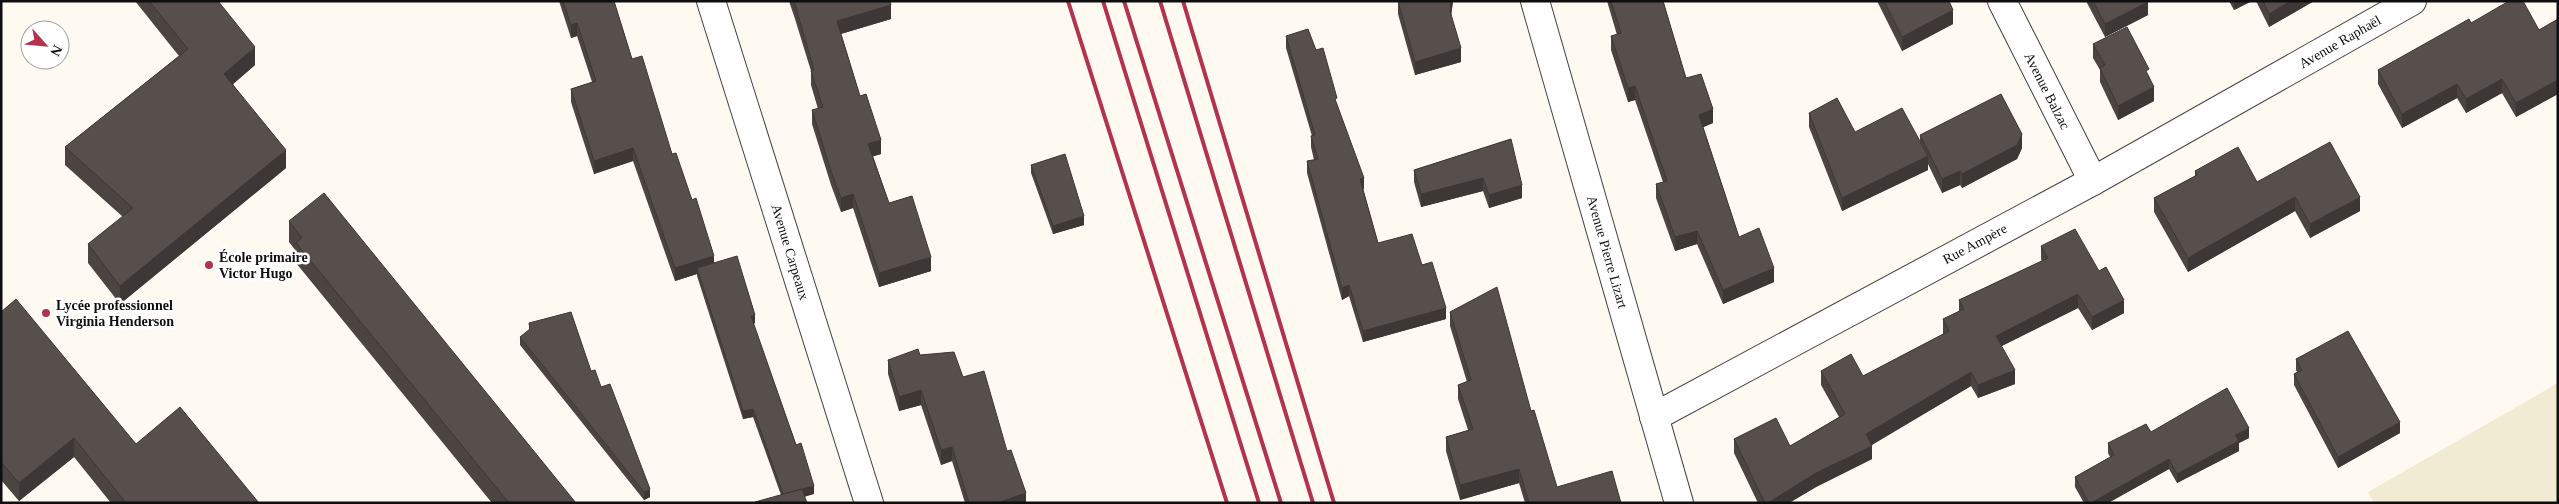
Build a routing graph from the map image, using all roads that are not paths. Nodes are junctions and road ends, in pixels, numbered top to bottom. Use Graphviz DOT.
graph roads {
  1 [pos="711,1"];
  2 [pos="1535,1"];
  3 [pos="2002,1"];
  4 [pos="2412,1"];
  5 [pos="2294,68"];
  6 [pos="2093,181"];
  7 [pos="1654,417"];
  8 [pos="869,503"];
  9 [pos="1679,503"];
  1 -- 8 [label="street, Avenue Carpeaux"];
  2 -- 7 [label="street, Avenue Pierre Lizart"];
  3 -- 6 [label="street, Avenue Balzac"];
  4 -- 5 [label="street, Avenue Raphaël"];
  5 -- 6 [label="street, Rue Ampère"];
  6 -- 7 [label="street, Rue Ampère"];
  7 -- 9 [label="street, Avenue Pierre Lizart"];
}
